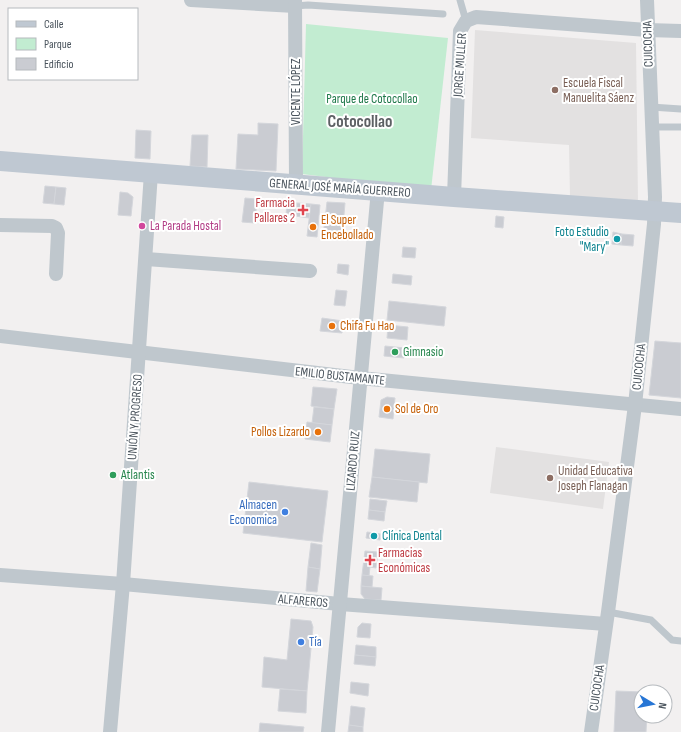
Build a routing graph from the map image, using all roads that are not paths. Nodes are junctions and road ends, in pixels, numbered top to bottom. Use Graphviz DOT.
graph roads {
  1 [pos="191,0"];
  2 [pos="460,0"];
  3 [pos="647,0"];
  4 [pos="295,3"];
  5 [pos="443,14"];
  6 [pos="466,21"];
  7 [pos="648,30"];
  8 [pos="681,31"];
  9 [pos="651,107"];
  10 [pos="681,109"];
  11 [pos="652,127"];
  12 [pos="681,128"];
  13 [pos="0,161"];
  14 [pos="151,173"];
  15 [pos="296,184"];
  16 [pos="378,190"];
  17 [pos="454,197"];
  18 [pos="655,212"];
  19 [pos="681,212"];
  20 [pos="0,225"];
  21 [pos="146,260"];
  22 [pos="310,271"];
  23 [pos="56,274"];
  24 [pos="0,336"];
  25 [pos="139,352"];
  26 [pos="360,378"];
  27 [pos="635,405"];
  28 [pos="681,408"];
  29 [pos="0,575"];
  30 [pos="123,584"];
  31 [pos="340,604"];
  32 [pos="607,618"];
  33 [pos="681,641"];
  34 [pos="110,732"];
  35 [pos="328,732"];
  36 [pos="591,732"];
  1 -- 4 [label="street"];
  2 -- 6 [label="lane"];
  3 -- 7 [label="street, CUICOCHA"];
  4 -- 5 [label="lane"];
  4 -- 15 [label="street, VICENTE LÓPEZ"];
  6 -- 7 [label="street, JORGE MULLER"];
  6 -- 17 [label="street, JORGE MULLER"];
  7 -- 8 [label="street, JORGE MULLER"];
  7 -- 9 [label="street, CUICOCHA"];
  9 -- 10 [label="lane"];
  9 -- 11 [label="street, CUICOCHA"];
  11 -- 12 [label="lane"];
  11 -- 18 [label="street, CUICOCHA"];
  13 -- 14 [label="street, GENERAL JOSÉ MARÍA GUERRERO"];
  14 -- 15 [label="street, GENERAL JOSÉ MARÍA GUERRERO"];
  14 -- 21 [label="street, UNIÓN Y PROGRESO"];
  15 -- 16 [label="street, GENERAL JOSÉ MARÍA GUERRERO"];
  16 -- 17 [label="street, GENERAL JOSÉ MARÍA GUERRERO"];
  16 -- 26 [label="street, LIZARDO RUIZ"];
  17 -- 18 [label="street, GENERAL JOSÉ MARÍA GUERRERO"];
  18 -- 19 [label="street, GENERAL JOSÉ MARÍA GUERRERO"];
  18 -- 27 [label="street, CUICOCHA"];
  20 -- 23 [label="street"];
  21 -- 22 [label="street"];
  21 -- 25 [label="street, UNIÓN Y PROGRESO"];
  24 -- 25 [label="street, EMILIO BUSTAMANTE"];
  25 -- 26 [label="street, EMILIO BUSTAMANTE"];
  25 -- 30 [label="street, UNIÓN Y PROGRESO"];
  26 -- 27 [label="street, EMILIO BUSTAMANTE"];
  26 -- 31 [label="street, LIZARDO RUIZ"];
  27 -- 28 [label="street, EMILIO BUSTAMANTE"];
  27 -- 32 [label="street, CUICOCHA"];
  29 -- 30 [label="street, ALFAREROS"];
  30 -- 31 [label="street, ALFAREROS"];
  30 -- 34 [label="street, UNIÓN Y PROGRESO"];
  31 -- 32 [label="street, ALFAREROS"];
  31 -- 35 [label="street, LIZARDO RUIZ"];
  32 -- 33 [label="lane"];
  32 -- 36 [label="street, CUICOCHA"];
}
